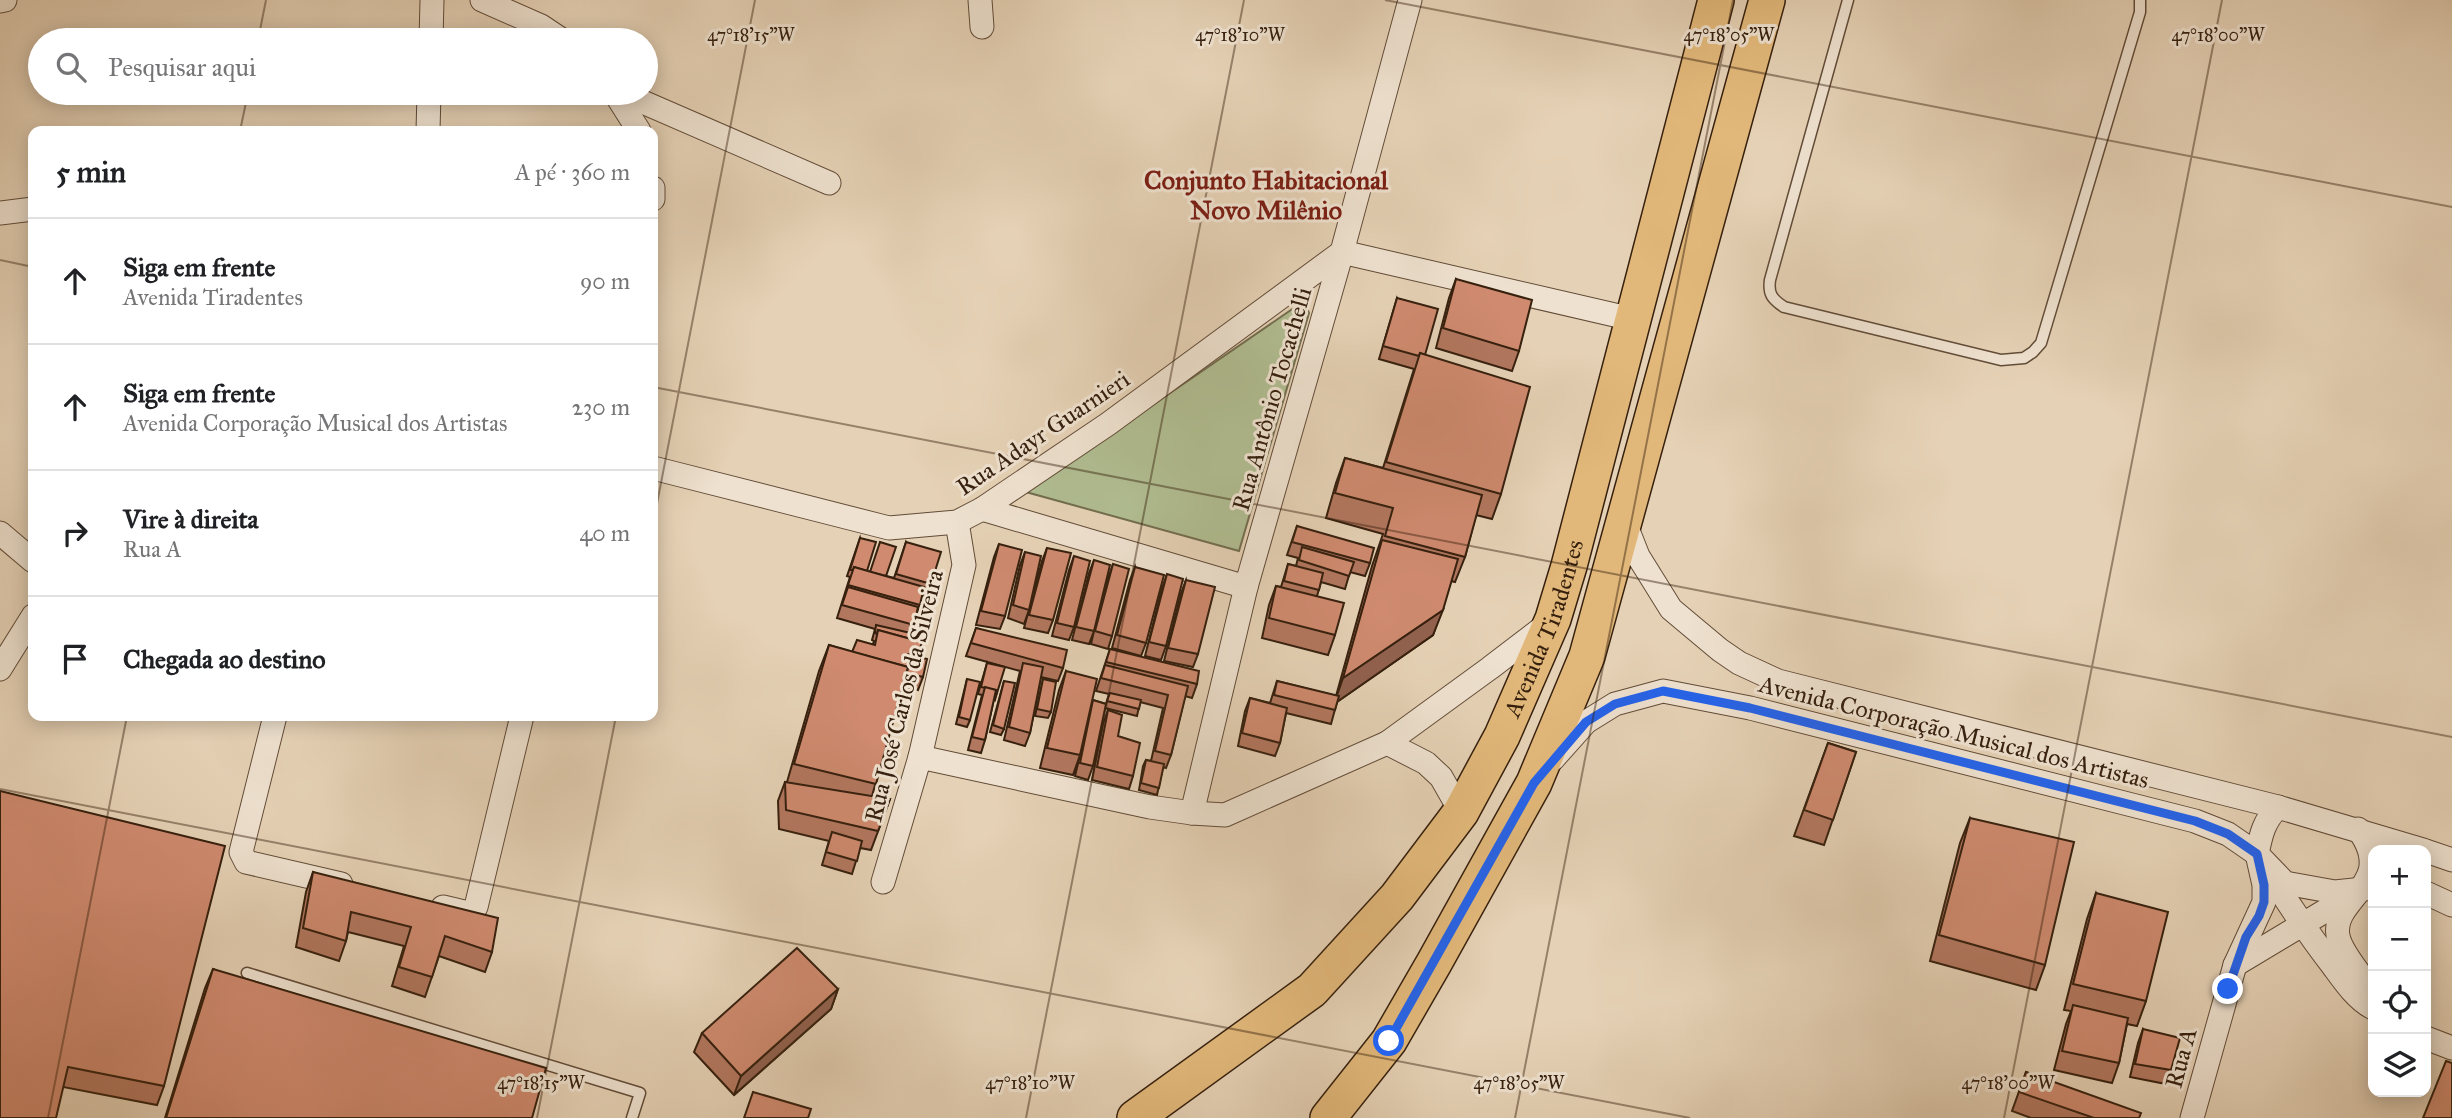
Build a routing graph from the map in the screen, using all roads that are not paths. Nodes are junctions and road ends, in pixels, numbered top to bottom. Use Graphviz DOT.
graph roads {
  1 [pos="432,0"];
  2 [pos="482,0"];
  3 [pos="980,0"];
  4 [pos="1410,0"];
  5 [pos="1716,0"];
  6 [pos="1767,0"];
  7 [pos="1848,0"];
  8 [pos="2140,0"];
  9 [pos="982,27"];
  10 [pos="431,28"];
  11 [pos="544,28"];
  12 [pos="429,105"];
  13 [pos="623,105"];
  14 [pos="650,105"];
  15 [pos="428,126"];
  16 [pos="636,126"];
  17 [pos="829,183"];
  18 [pos="28,210"];
  19 [pos="0,214"];
  20 [pos="1342,252"];
  21 [pos="1632,319"];
  22 [pos="658,469"];
  23 [pos="982,509"];
  24 [pos="957,522"];
  25 [pos="1625,523"];
  26 [pos="0,533"];
  27 [pos="28,557"];
  28 [pos="1246,587"];
  29 [pos="1553,619"];
  30 [pos="28,624"];
  31 [pos="0,669"];
  32 [pos="1759,672"];
  33 [pos="1750,708"];
  34 [pos="274,721"];
  35 [pos="521,721"];
  36 [pos="1387,743"];
  37 [pos="920,757"];
  38 [pos="1534,783"];
  39 [pos="2278,807"];
  40 [pos="1461,812"];
  41 [pos="1192,814"];
  42 [pos="2358,829"];
  43 [pos="2368,845"];
  44 [pos="2406,845"];
  45 [pos="2431,853"];
  46 [pos="2257,854"];
  47 [pos="2452,860"];
  48 [pos="883,882"];
  49 [pos="2368,888"];
  50 [pos="363,889"];
  51 [pos="2431,895"];
  52 [pos="416,901"];
  53 [pos="2452,905"];
  54 [pos="2302,926"];
  55 [pos="2235,965"];
  56 [pos="247,974"];
  57 [pos="2368,985"];
  58 [pos="2368,1006"];
  59 [pos="2431,1040"];
  60 [pos="2452,1048"];
  61 [pos="1142,1115"];
  62 [pos="632,1118"];
  63 [pos="1328,1118"];
  64 [pos="2192,1118"];
  1 -- 10 [label="street"];
  2 -- 11 [label="street"];
  3 -- 9 [label="street"];
  4 -- 20 [label="street, Rua Antônio Tocachelli"];
  5 -- 21 [label="main road, Avenida Tiradentes"];
  6 -- 25 [label="main road, Avenida Tiradentes"];
  7 -- 8 [label="lane"];
  12 -- 15 [label="street"];
  13 -- 16 [label="street"];
  14 -- 17 [label="street"];
  18 -- 19 [label="street"];
  20 -- 21 [label="street"];
  20 -- 23 [label="street, Rua Adayr Guarnieri"];
  20 -- 28 [label="street, Rua Antônio Tocachelli"];
  21 -- 29 [label="main road, Avenida Tiradentes"];
  22 -- 24 [label="street, Rua Adayr Guarnieri"];
  23 -- 24 [label="street, Rua Adayr Guarnieri"];
  23 -- 28 [label="street"];
  24 -- 37 [label="street, Rua José Carlos da Silveira"];
  25 -- 32 [label="street, Avenida Corporação Musical dos Artistas"];
  25 -- 38 [label="main road, Avenida Tiradentes"];
  26 -- 27 [label="street"];
  28 -- 41 [label="street, Rua Antônio Tocachelli"];
  29 -- 36 [label="street"];
  29 -- 40 [label="main road, Avenida Tiradentes"];
  30 -- 31 [label="street"];
  32 -- 33 [label="street"];
  32 -- 39 [label="street, Avenida Corporação Musical dos Artistas"];
  33 -- 38 [label="street, Avenida Corporação Musical dos Artistas"];
  33 -- 46 [label="street, Avenida Corporação Musical dos Artistas"];
  34 -- 50 [label="street"];
  35 -- 52 [label="street"];
  36 -- 40 [label="street"];
  36 -- 41 [label="street"];
  37 -- 41 [label="street"];
  37 -- 48 [label="street, Rua José Carlos da Silveira"];
  38 -- 63 [label="main road, Avenida Tiradentes"];
  39 -- 42 [label="street, Avenida Corporação Musical dos Artistas"];
  39 -- 46 [label="street"];
  40 -- 61 [label="main road, Avenida Tiradentes"];
  42 -- 43 [label="street"];
  42 -- 44 [label="street, Avenida Corporação Musical dos Artistas"];
  45 -- 47 [label="street, Avenida Corporação Musical dos Artistas"];
  46 -- 49 [label="street, Avenida Corporação Musical dos Artistas"];
  46 -- 54 [label="street"];
  46 -- 55 [label="street, Rua A"];
  49 -- 54 [label="street"];
  49 -- 57 [label="street"];
  51 -- 53 [label="street"];
  54 -- 55 [label="street"];
  54 -- 58 [label="street"];
  55 -- 64 [label="street, Rua A"];
  56 -- 62 [label="lane"];
  59 -- 60 [label="street"];
}
